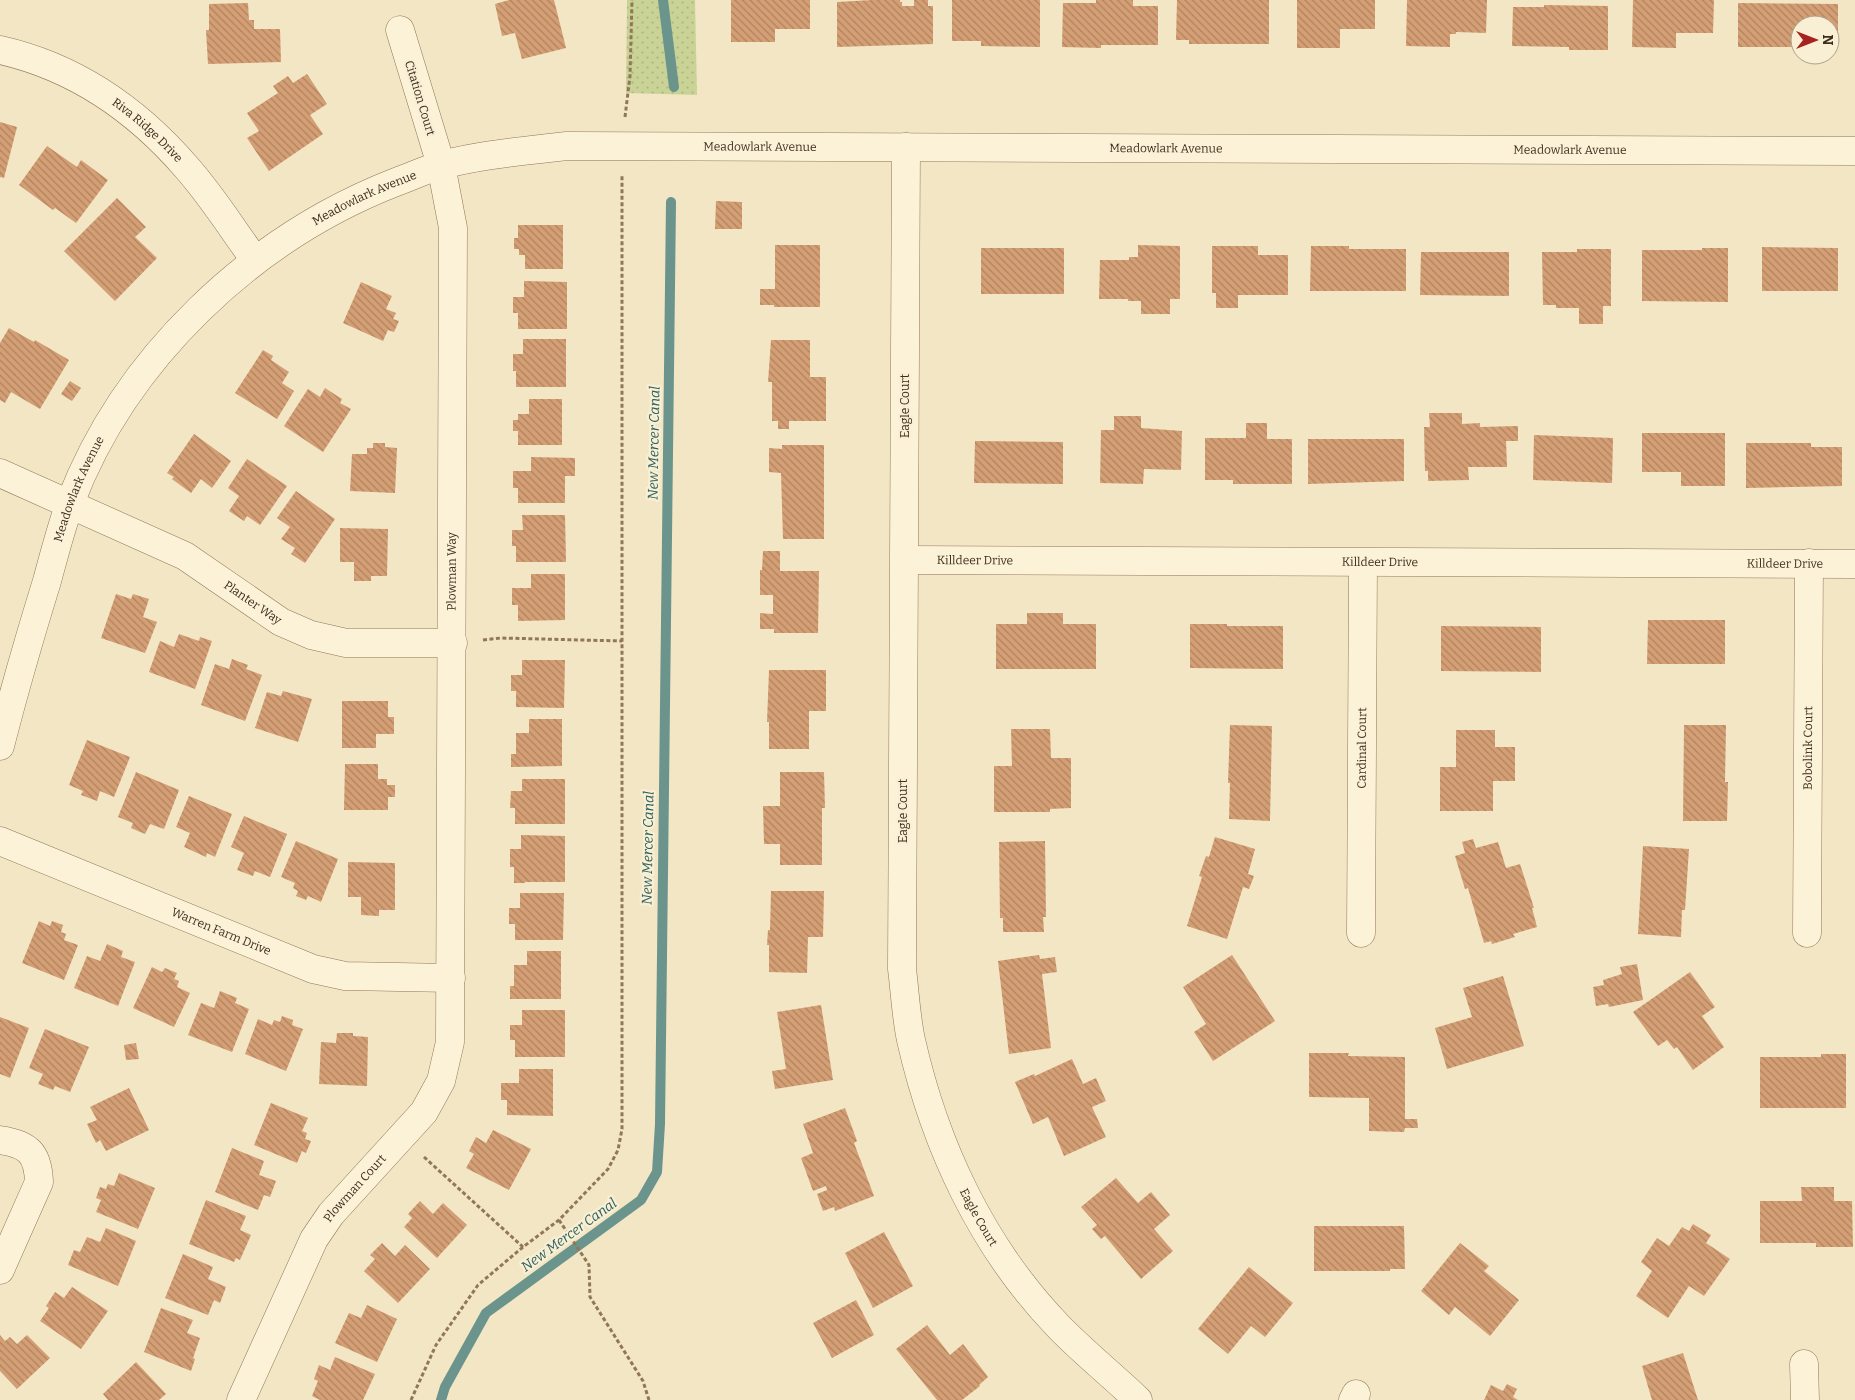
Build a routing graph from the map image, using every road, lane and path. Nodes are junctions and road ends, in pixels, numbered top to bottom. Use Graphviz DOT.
graph roads {
  1 [pos="632,0"];
  2 [pos="400,30"];
  3 [pos="0,50"];
  4 [pos="622,146"];
  5 [pos="906,147"];
  6 [pos="1855,151"];
  7 [pos="441,165"];
  8 [pos="255,260"];
  9 [pos="0,472"];
  10 [pos="70,503"];
  11 [pos="904,560"];
  12 [pos="1363,563"];
  13 [pos="1809,563"];
  14 [pos="1855,564"];
  15 [pos="622,641"];
  16 [pos="453,643"];
  17 [pos="0,746"];
  18 [pos="0,841"];
  19 [pos="1361,933"];
  20 [pos="1807,934"];
  21 [pos="451,978"];
  22 [pos="399,1139"];
  23 [pos="0,1140"];
  24 [pos="559,1220"];
  25 [pos="523,1247"];
  26 [pos="0,1270"];
  27 [pos="1804,1364"];
  28 [pos="241,1400"];
  29 [pos="411,1400"];
  30 [pos="649,1400"];
  31 [pos="1138,1400"];
  32 [pos="1805,1400"];
  1 -- 4 [label="path"];
  2 -- 7 [label="street, Citation Court"];
  3 -- 8 [label="street, Riva Ridge Drive"];
  4 -- 5 [label="street, Meadowlark Avenue"];
  4 -- 7 [label="street, Meadowlark Avenue"];
  4 -- 15 [label="path"];
  5 -- 6 [label="street, Meadowlark Avenue"];
  5 -- 11 [label="street, Eagle Court"];
  7 -- 8 [label="street, Meadowlark Avenue"];
  7 -- 16 [label="street, Plowman Way"];
  8 -- 10 [label="street, Meadowlark Avenue"];
  9 -- 10 [label="street, Planter Way"];
  10 -- 16 [label="street, Planter Way"];
  10 -- 17 [label="street, Meadowlark Avenue"];
  11 -- 12 [label="street, Killdeer Drive"];
  11 -- 31 [label="street, Eagle Court"];
  12 -- 13 [label="street, Killdeer Drive"];
  12 -- 19 [label="street, Cardinal Court"];
  13 -- 14 [label="street, Killdeer Drive"];
  13 -- 20 [label="street, Bobolink Court"];
  15 -- 16 [label="path"];
  15 -- 24 [label="path"];
  16 -- 21 [label="street, Plowman Way"];
  18 -- 21 [label="street, Warren Farm Drive"];
  21 -- 22 [label="street, Plowman Court"];
  22 -- 25 [label="path"];
  22 -- 28 [label="street, Plowman Court"];
  23 -- 26 [label="street"];
  24 -- 25 [label="path"];
  24 -- 30 [label="path"];
  25 -- 29 [label="path"];
  27 -- 32 [label="street"];
}
